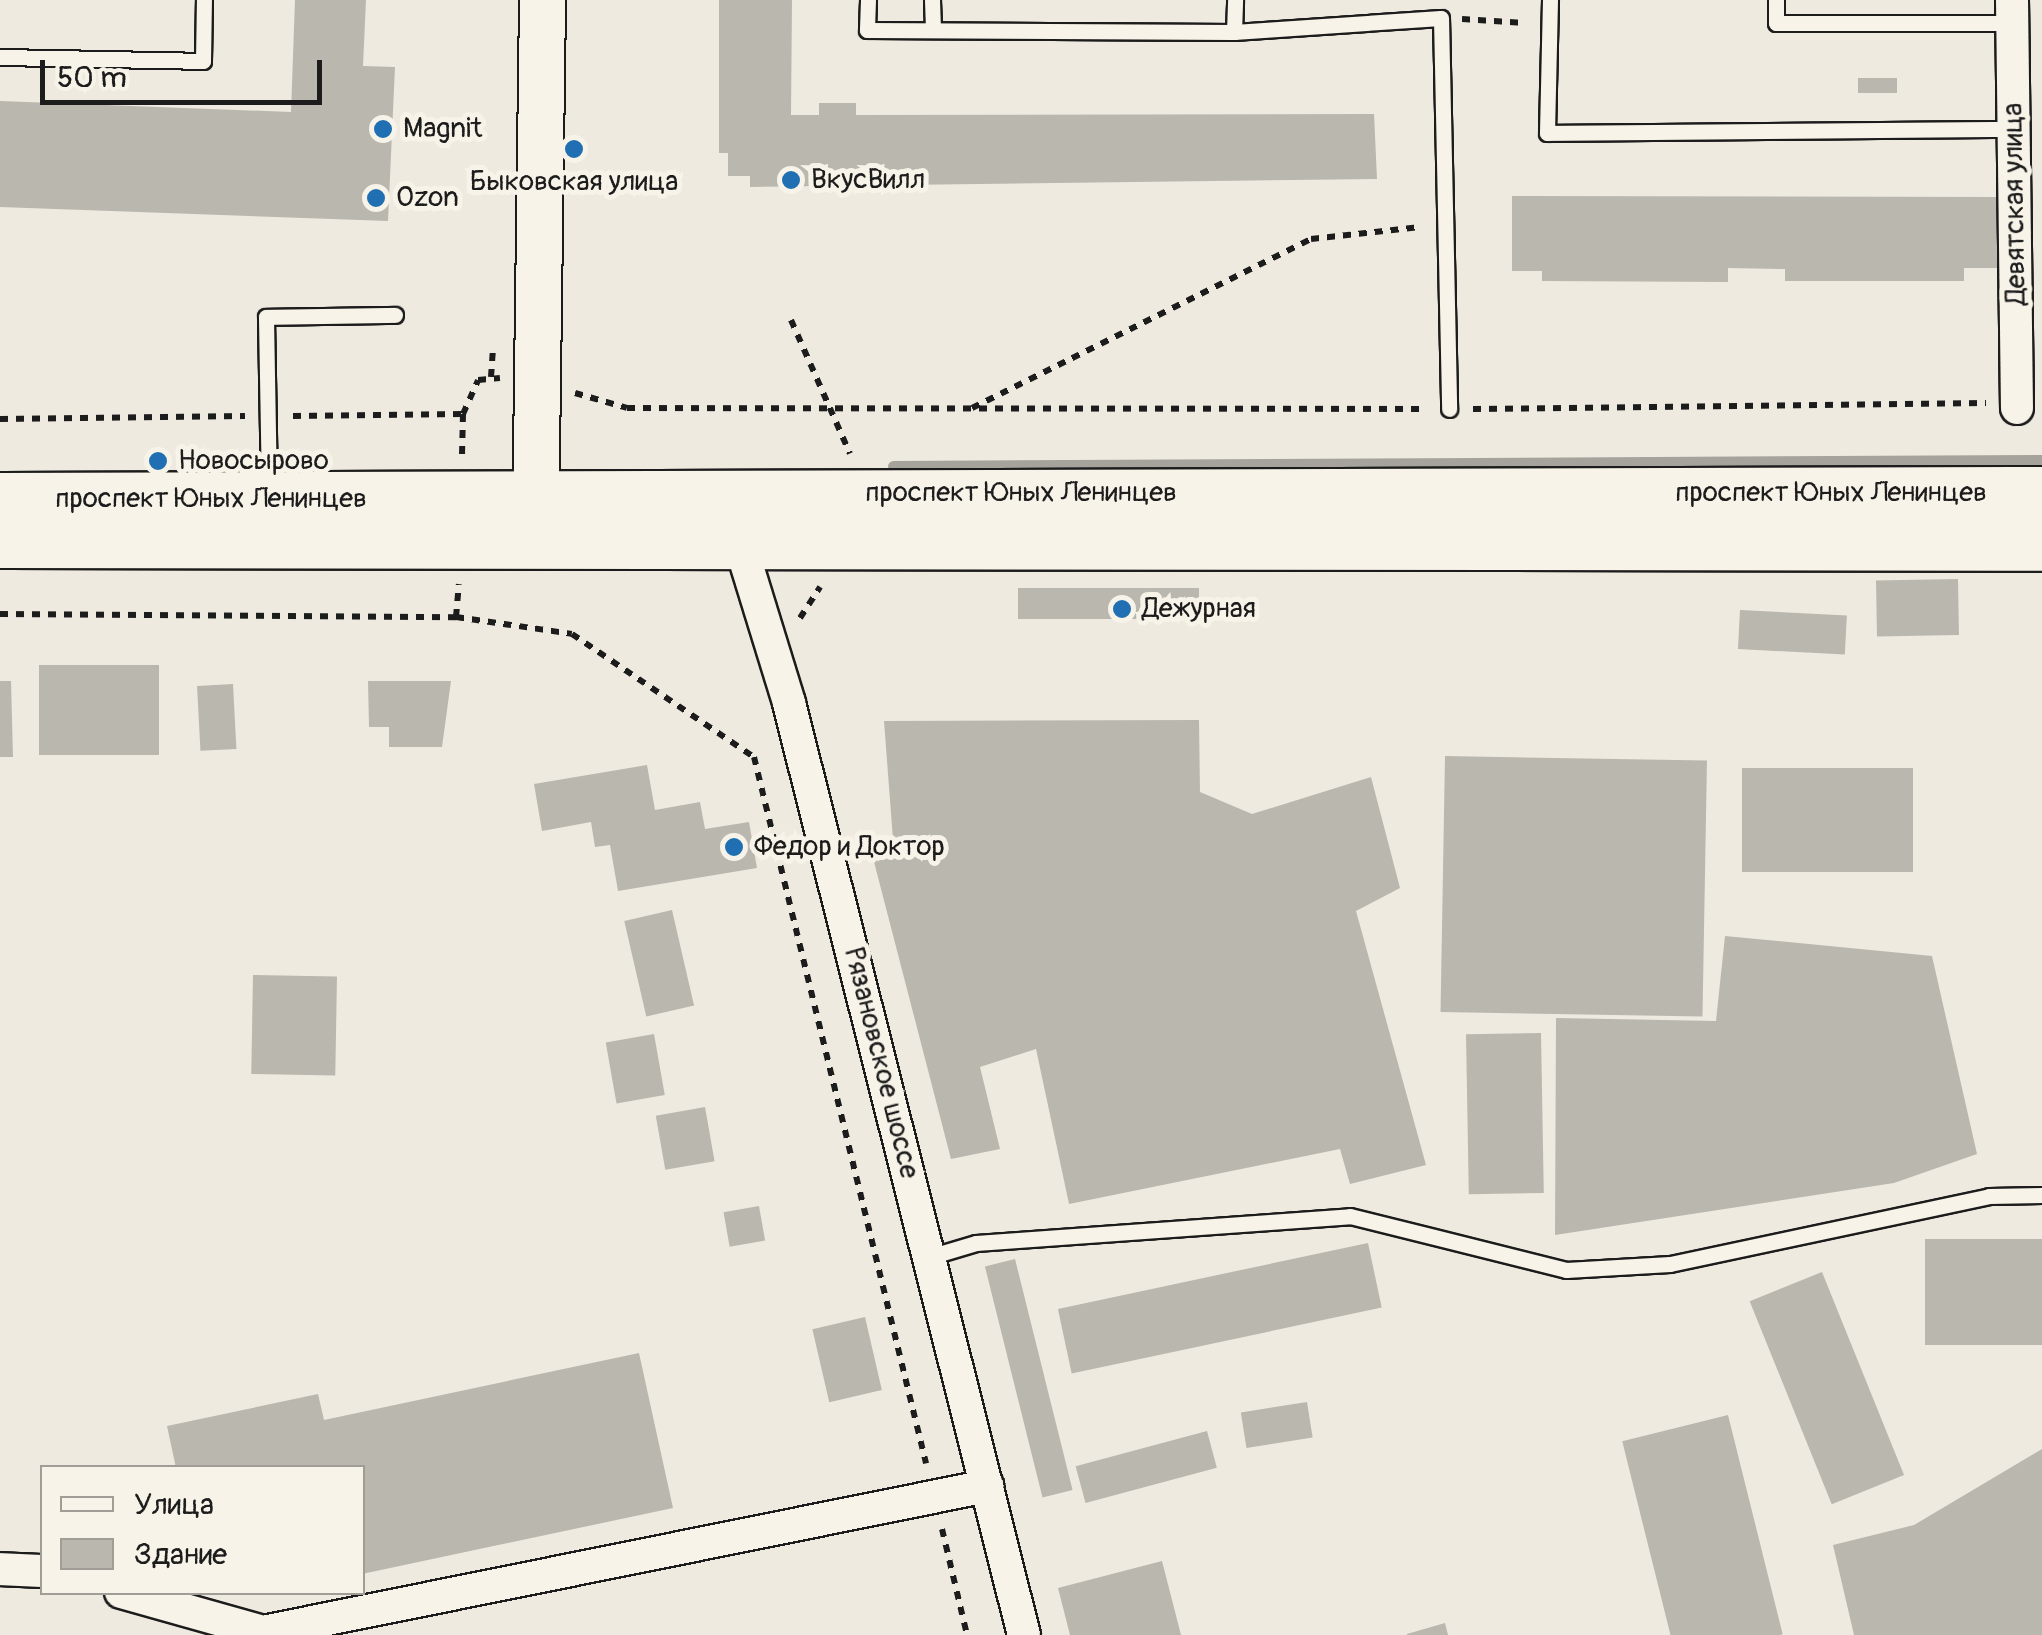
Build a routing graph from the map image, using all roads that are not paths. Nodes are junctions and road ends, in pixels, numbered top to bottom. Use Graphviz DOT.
graph roads {
  1 [pos="204,0"];
  2 [pos="542,0"];
  3 [pos="868,0"];
  4 [pos="932,0"];
  5 [pos="1234,0"];
  6 [pos="1550,0"];
  7 [pos="1776,0"];
  8 [pos="2012,12"];
  9 [pos="934,29"];
  10 [pos="1234,32"];
  11 [pos="0,57"];
  12 [pos="2014,128"];
  13 [pos="395,315"];
  14 [pos="2017,406"];
  15 [pos="1449,410"];
  16 [pos="2042,492"];
  17 [pos="269,499"];
  18 [pos="0,500"];
  19 [pos="734,516"];
  20 [pos="536,520"];
  21 [pos="462,521"];
  22 [pos="0,542"];
  23 [pos="2042,545"];
  24 [pos="2042,1196"];
  25 [pos="928,1257"];
  26 [pos="987,1486"];
  27 [pos="0,1569"];
  28 [pos="40,1571"];
  29 [pos="132,1595"];
  30 [pos="1024,1635"];
  1 -- 11 [label="lane"];
  2 -- 20 [label="street"];
  3 -- 9 [label="lane"];
  4 -- 9 [label="lane"];
  5 -- 10 [label="lane"];
  6 -- 12 [label="lane"];
  7 -- 8 [label="lane"];
  8 -- 12 [label="street, Девятская улица"];
  9 -- 10 [label="lane"];
  10 -- 15 [label="lane"];
  12 -- 14 [label="street, Девятская улица"];
  13 -- 17 [label="lane"];
  16 -- 19 [label="main road, проспект Юных Ленинцев"];
  17 -- 18 [label="main road, проспект Юных Ленинцев"];
  17 -- 21 [label="main road, проспект Юных Ленинцев"];
  19 -- 20 [label="main road, проспект Юных Ленинцев"];
  19 -- 23 [label="main road, проспект Юных Ленинцев"];
  19 -- 25 [label="street, Рязановское шоссе"];
  20 -- 21 [label="main road, проспект Юных Ленинцев"];
  21 -- 22 [label="main road, проспект Юных Ленинцев"];
  24 -- 25 [label="lane"];
  25 -- 26 [label="street, Рязановское шоссе"];
  26 -- 29 [label="street"];
  26 -- 30 [label="street, Рязановское шоссе"];
  27 -- 28 [label="street"];
}
